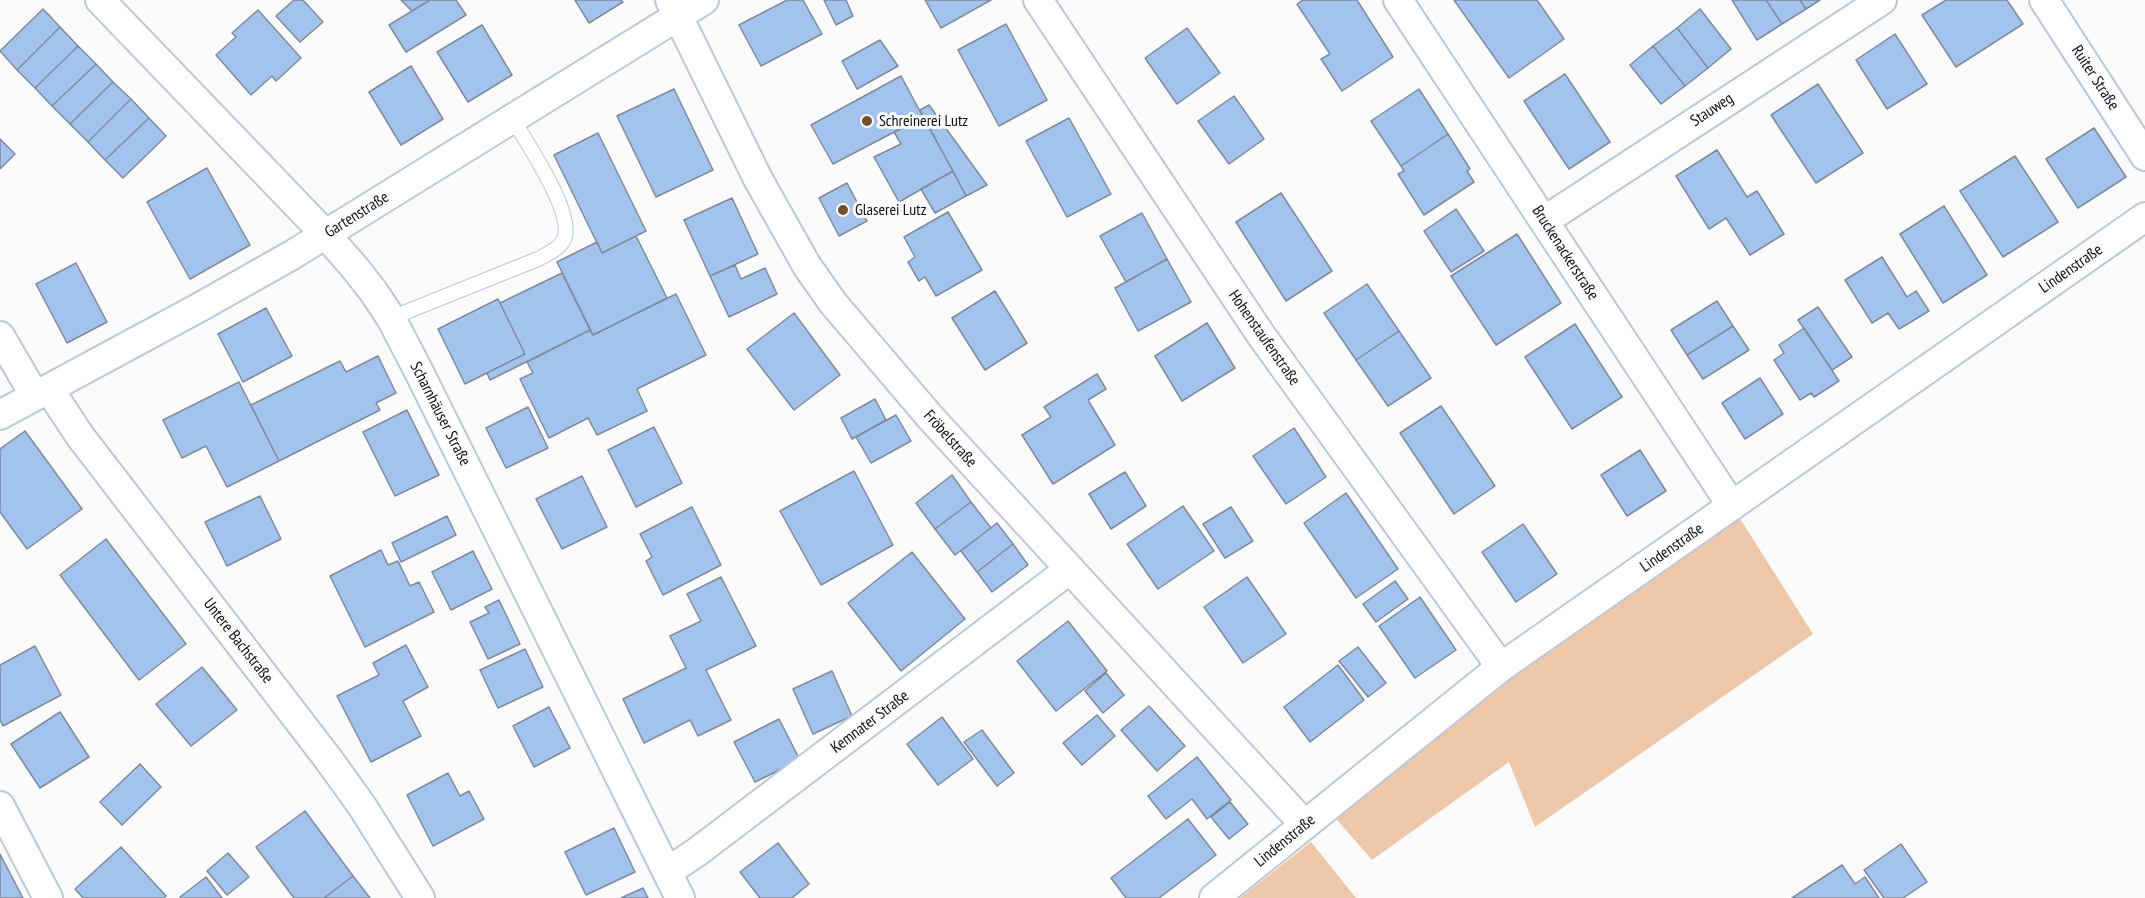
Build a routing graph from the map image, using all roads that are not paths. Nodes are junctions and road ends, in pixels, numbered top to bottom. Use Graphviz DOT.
graph roads {
  1 [pos="100,0"];
  2 [pos="704,0"];
  3 [pos="1038,0"];
  4 [pos="1398,0"];
  5 [pos="1882,0"];
  6 [pos="2044,0"];
  7 [pos="674,8"];
  8 [pos="513,119"];
  9 [pos="2145,156"];
  10 [pos="2145,217"];
  11 [pos="1544,221"];
  12 [pos="326,235"];
  13 [pos="391,318"];
  14 [pos="0,336"];
  15 [pos="42,392"];
  16 [pos="0,415"];
  17 [pos="1732,506"];
  18 [pos="1070,569"];
  19 [pos="1501,667"];
  20 [pos="0,806"];
  21 [pos="1305,825"];
  22 [pos="667,872"];
  23 [pos="48,898"];
  24 [pos="420,898"];
  25 [pos="680,898"];
  26 [pos="1214,898"];
  1 -- 12 [label="street, Scharnhäuser Straße"];
  2 -- 7 [label="street, Gartenstraße"];
  3 -- 19 [label="street, Hohenstaufenstraße"];
  4 -- 11 [label="street, Bruckenackerstraße"];
  5 -- 11 [label="street, Stauweg"];
  6 -- 9 [label="street, Ruiter Straße"];
  7 -- 8 [label="street, Gartenstraße"];
  7 -- 18 [label="street, Fröbelstraße"];
  8 -- 12 [label="street, Gartenstraße"];
  8 -- 13 [label="lane"];
  10 -- 17 [label="street, Lindenstraße"];
  11 -- 17 [label="street, Bruckenackerstraße"];
  12 -- 13 [label="street, Scharnhäuser Straße"];
  12 -- 15 [label="street, Gartenstraße"];
  13 -- 22 [label="street, Scharnhäuser Straße"];
  14 -- 15 [label="street, Untere Bachstraße"];
  15 -- 16 [label="street, Gartenstraße"];
  15 -- 24 [label="street, Untere Bachstraße"];
  17 -- 19 [label="street, Lindenstraße"];
  18 -- 21 [label="street, Fröbelstraße"];
  18 -- 22 [label="street, Kemnater Straße"];
  19 -- 21 [label="street, Lindenstraße"];
  20 -- 23 [label="street"];
  21 -- 26 [label="street, Lindenstraße"];
  22 -- 25 [label="street, Scharnhäuser Straße"];
}
